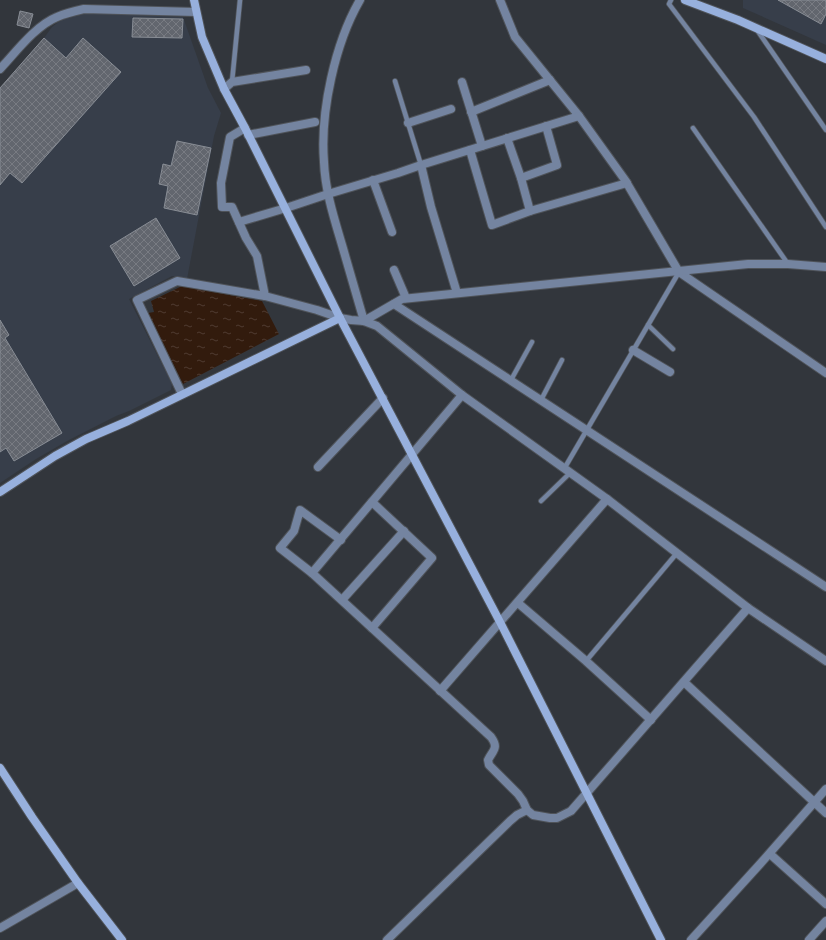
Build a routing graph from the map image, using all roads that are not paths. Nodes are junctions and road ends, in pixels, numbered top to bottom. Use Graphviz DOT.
graph roads {
  1 [pos="194,0"];
  2 [pos="240,0"];
  3 [pos="360,0"];
  4 [pos="500,0"];
  5 [pos="671,0"];
  6 [pos="685,0"];
  7 [pos="196,12"];
  8 [pos="755,27"];
  9 [pos="826,59"];
  10 [pos="0,69"];
  11 [pos="306,70"];
  12 [pos="550,80"];
  13 [pos="395,81"];
  14 [pos="232,82"];
  15 [pos="462,82"];
  16 [pos="224,89"];
  17 [pos="451,109"];
  18 [pos="471,112"];
  19 [pos="579,116"];
  20 [pos="315,122"];
  21 [pos="408,123"];
  22 [pos="546,126"];
  23 [pos="693,128"];
  24 [pos="826,130"];
  25 [pos="247,131"];
  26 [pos="507,138"];
  27 [pos="482,146"];
  28 [pos="470,150"];
  29 [pos="421,165"];
  30 [pos="521,178"];
  31 [pos="373,180"];
  32 [pos="627,183"];
  33 [pos="328,194"];
  34 [pos="286,208"];
  35 [pos="530,211"];
  36 [pos="239,222"];
  37 [pos="826,227"];
  38 [pos="392,232"];
  39 [pos="788,264"];
  40 [pos="826,267"];
  41 [pos="394,270"];
  42 [pos="679,272"];
  43 [pos="457,292"];
  44 [pos="265,296"];
  45 [pos="406,298"];
  46 [pos="394,304"];
  47 [pos="340,318"];
  48 [pos="364,321"];
  49 [pos="648,325"];
  50 [pos="532,342"];
  51 [pos="673,349"];
  52 [pos="633,350"];
  53 [pos="562,360"];
  54 [pos="670,372"];
  55 [pos="826,373"];
  56 [pos="511,380"];
  57 [pos="182,394"];
  58 [pos="462,395"];
  59 [pos="383,398"];
  60 [pos="541,400"];
  61 [pos="587,430"];
  62 [pos="413,454"];
  63 [pos="318,467"];
  64 [pos="567,471"];
  65 [pos="0,492"];
  66 [pos="607,499"];
  67 [pos="541,501"];
  68 [pos="372,502"];
  69 [pos="404,532"];
  70 [pos="341,540"];
  71 [pos="677,553"];
  72 [pos="312,574"];
  73 [pos="826,587"];
  74 [pos="342,600"];
  75 [pos="518,603"];
  76 [pos="748,608"];
  77 [pos="500,622"];
  78 [pos="372,628"];
  79 [pos="586,661"];
  80 [pos="826,662"];
  81 [pos="684,682"];
  82 [pos="440,691"];
  83 [pos="651,720"];
  84 [pos="1,770"];
  85 [pos="826,789"];
  86 [pos="587,792"];
  87 [pos="814,802"];
  88 [pos="527,810"];
  89 [pos="826,813"];
  90 [pos="770,854"];
  91 [pos="78,883"];
  92 [pos="826,904"];
  93 [pos="826,921"];
  94 [pos="0,928"];
  95 [pos="122,940"];
  96 [pos="387,940"];
  97 [pos="661,940"];
  98 [pos="691,940"];
  99 [pos="809,940"];
  1 -- 7 [label="street"];
  2 -- 14 [label="lane"];
  3 -- 33 [label="street"];
  4 -- 12 [label="street"];
  5 -- 37 [label="lane"];
  6 -- 8 [label="street"];
  7 -- 10 [label="street"];
  7 -- 16 [label="street"];
  8 -- 9 [label="street"];
  8 -- 24 [label="lane"];
  11 -- 14 [label="street"];
  12 -- 18 [label="street"];
  12 -- 19 [label="street"];
  13 -- 21 [label="lane"];
  14 -- 16 [label="street"];
  15 -- 18 [label="street"];
  16 -- 25 [label="street"];
  17 -- 21 [label="street"];
  18 -- 27 [label="street"];
  19 -- 22 [label="street"];
  19 -- 32 [label="street"];
  20 -- 25 [label="street"];
  21 -- 29 [label="lane"];
  22 -- 26 [label="street"];
  22 -- 30 [label="street"];
  23 -- 39 [label="lane"];
  25 -- 34 [label="street"];
  25 -- 36 [label="street"];
  26 -- 27 [label="street"];
  26 -- 30 [label="street"];
  27 -- 28 [label="street"];
  28 -- 29 [label="street"];
  28 -- 35 [label="street"];
  29 -- 31 [label="street"];
  29 -- 43 [label="street"];
  30 -- 35 [label="street"];
  31 -- 33 [label="street"];
  31 -- 38 [label="street"];
  32 -- 35 [label="street"];
  32 -- 42 [label="street"];
  33 -- 34 [label="street"];
  33 -- 48 [label="street"];
  34 -- 36 [label="street"];
  34 -- 47 [label="street"];
  36 -- 44 [label="street"];
  39 -- 40 [label="street"];
  39 -- 42 [label="street"];
  41 -- 45 [label="street"];
  42 -- 43 [label="street"];
  42 -- 49 [label="lane"];
  42 -- 55 [label="street"];
  43 -- 45 [label="street"];
  44 -- 47 [label="street"];
  44 -- 57 [label="street"];
  45 -- 46 [label="street"];
  46 -- 48 [label="street"];
  46 -- 56 [label="street"];
  47 -- 48 [label="street"];
  47 -- 57 [label="street"];
  47 -- 59 [label="street"];
  48 -- 58 [label="street"];
  49 -- 51 [label="lane"];
  49 -- 52 [label="lane"];
  50 -- 56 [label="lane"];
  52 -- 54 [label="street"];
  52 -- 61 [label="lane"];
  53 -- 60 [label="lane"];
  56 -- 60 [label="street"];
  57 -- 65 [label="street"];
  58 -- 62 [label="street"];
  58 -- 64 [label="street"];
  59 -- 62 [label="street"];
  59 -- 63 [label="street"];
  60 -- 61 [label="street"];
  61 -- 64 [label="lane"];
  61 -- 73 [label="street"];
  62 -- 68 [label="street"];
  62 -- 77 [label="street"];
  64 -- 66 [label="street"];
  64 -- 67 [label="lane"];
  66 -- 71 [label="street"];
  66 -- 75 [label="street"];
  68 -- 69 [label="street"];
  68 -- 70 [label="street"];
  69 -- 74 [label="street"];
  69 -- 78 [label="street"];
  70 -- 72 [label="street"];
  70 -- 72 [label="street"];
  71 -- 76 [label="street"];
  71 -- 79 [label="lane"];
  72 -- 74 [label="street"];
  74 -- 78 [label="street"];
  75 -- 77 [label="street"];
  75 -- 79 [label="street"];
  76 -- 80 [label="street"];
  76 -- 81 [label="street"];
  77 -- 82 [label="street"];
  77 -- 86 [label="street"];
  78 -- 82 [label="street"];
  79 -- 83 [label="street"];
  81 -- 83 [label="street"];
  81 -- 87 [label="street"];
  82 -- 88 [label="street"];
  83 -- 86 [label="street"];
  84 -- 91 [label="street"];
  85 -- 87 [label="street"];
  86 -- 88 [label="street"];
  86 -- 97 [label="street"];
  87 -- 89 [label="street"];
  87 -- 90 [label="street"];
  88 -- 96 [label="street"];
  90 -- 92 [label="street"];
  90 -- 98 [label="street"];
  91 -- 94 [label="street"];
  91 -- 95 [label="street"];
  93 -- 99 [label="street"];
}
